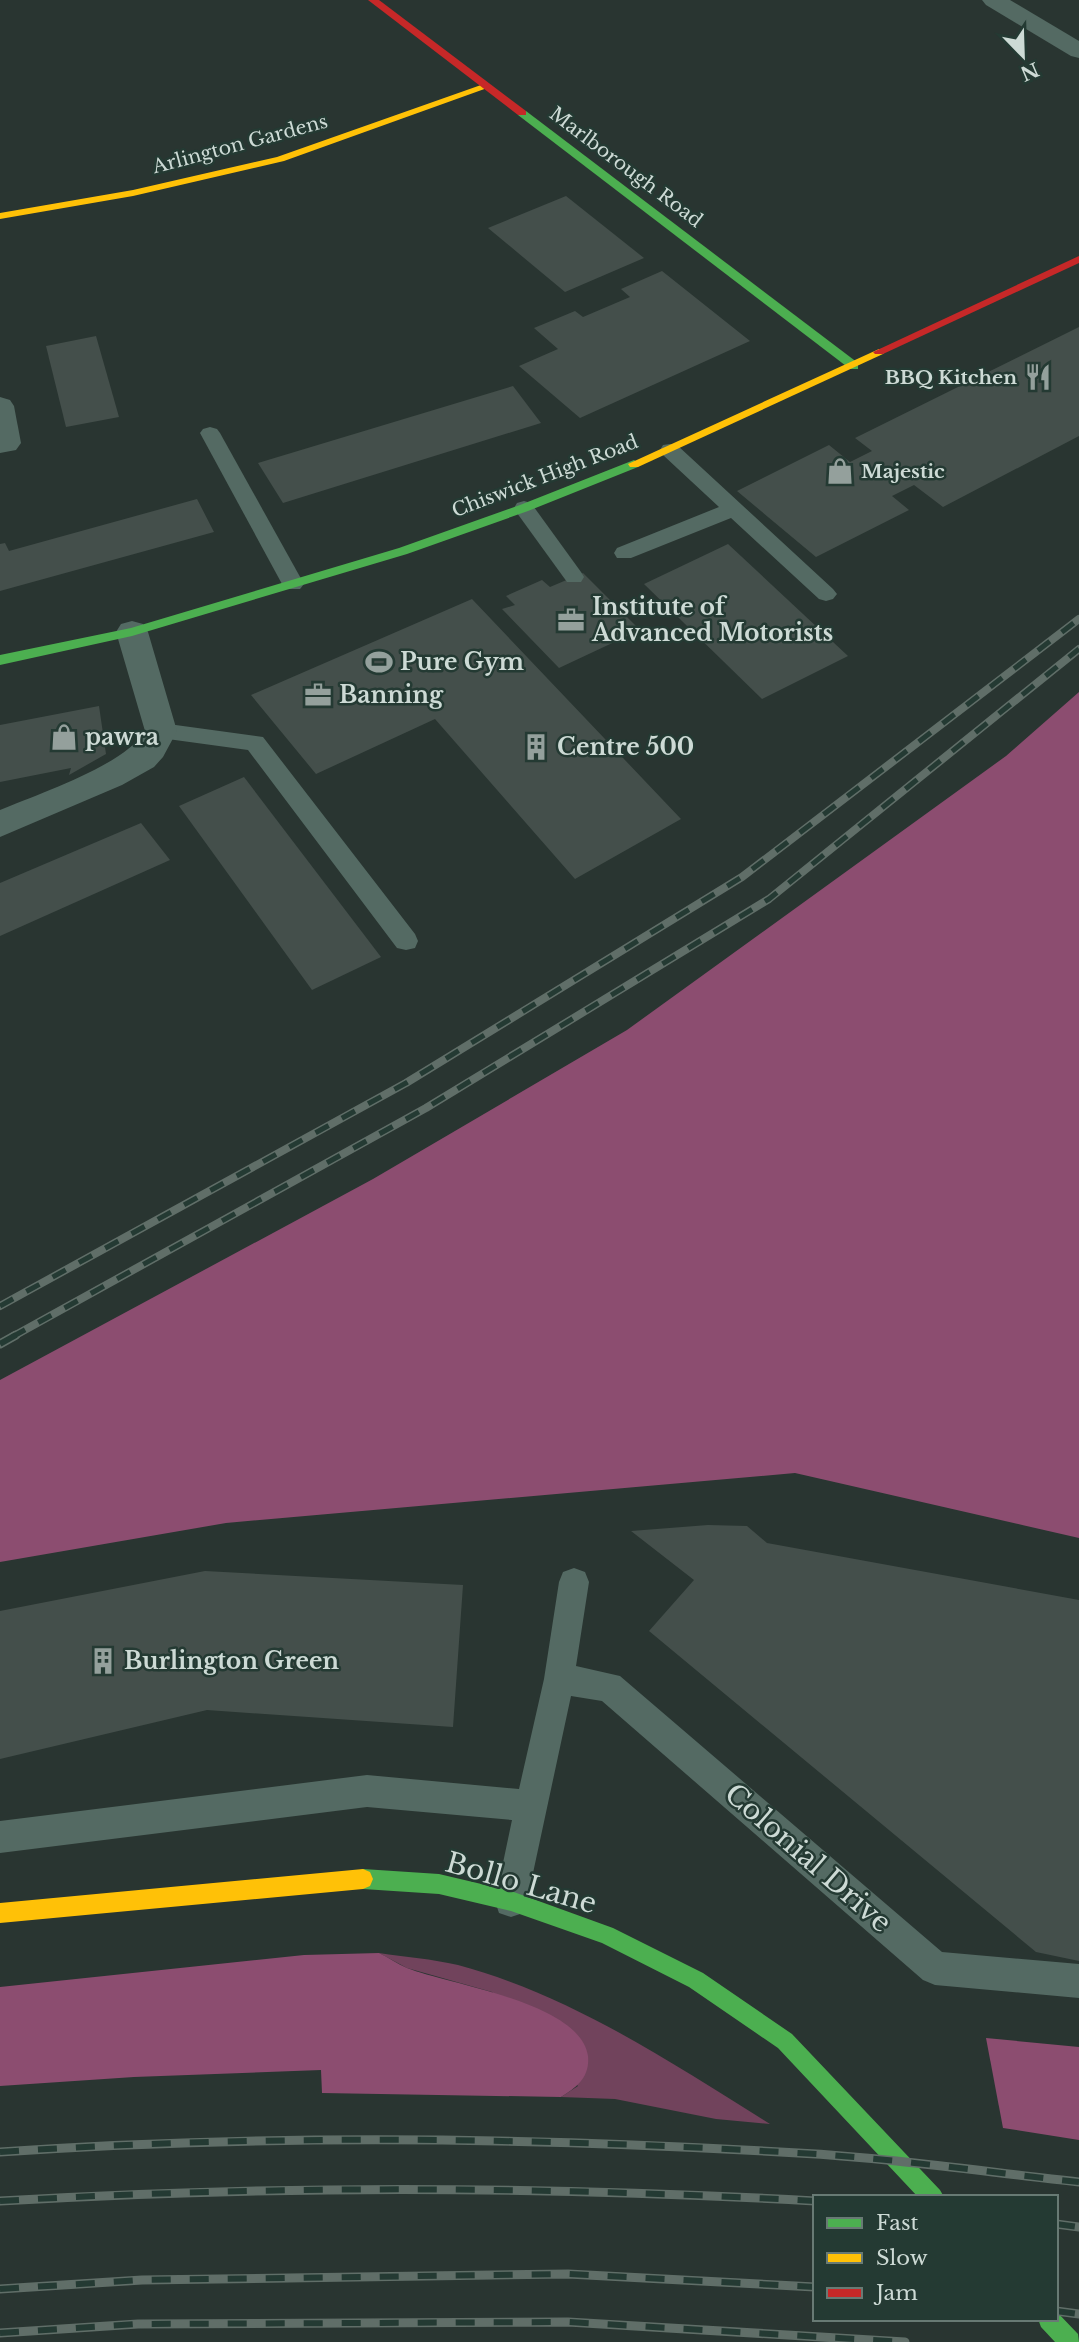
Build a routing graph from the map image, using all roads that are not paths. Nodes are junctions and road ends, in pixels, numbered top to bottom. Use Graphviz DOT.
graph roads {
  1 [pos="373,0"];
  2 [pos="994,0"];
  3 [pos="1079,51"];
  4 [pos="485,86"];
  5 [pos="0,216"];
  6 [pos="1079,259"];
  7 [pos="854,366"];
  8 [pos="0,406"];
  9 [pos="210,433"];
  10 [pos="0,444"];
  11 [pos="670,450"];
  12 [pos="524,508"];
  13 [pos="733,509"];
  14 [pos="624,553"];
  15 [pos="574,577"];
  16 [pos="293,584"];
  17 [pos="826,594"];
  18 [pos="132,632"];
  19 [pos="0,660"];
  20 [pos="161,731"];
  21 [pos="0,824"];
  22 [pos="406,941"];
  23 [pos="574,1582"];
  24 [pos="559,1679"];
  25 [pos="531,1806"];
  26 [pos="0,1837"];
  27 [pos="511,1901"];
  28 [pos="0,1913"];
  29 [pos="1079,1981"];
  30 [pos="931,2195"];
  31 [pos="1051,2321"];
  32 [pos="1070,2342"];
  1 -- 4 [label="street, Marlborough Road"];
  2 -- 3 [label="street"];
  4 -- 5 [label="street, Arlington Gardens"];
  4 -- 7 [label="street, Marlborough Road"];
  6 -- 7 [label="street, Chiswick High Road"];
  7 -- 11 [label="street, Chiswick High Road"];
  8 -- 10 [label="street"];
  9 -- 16 [label="lane"];
  11 -- 12 [label="street, Chiswick High Road"];
  11 -- 13 [label="lane"];
  12 -- 15 [label="lane"];
  12 -- 16 [label="street, Chiswick High Road"];
  13 -- 14 [label="lane"];
  13 -- 17 [label="lane"];
  16 -- 18 [label="street, Chiswick High Road"];
  18 -- 19 [label="street, Chiswick High Road"];
  18 -- 20 [label="street"];
  20 -- 21 [label="street"];
  20 -- 22 [label="lane"];
  23 -- 24 [label="lane"];
  24 -- 25 [label="lane"];
  24 -- 29 [label="lane, Colonial Drive"];
  25 -- 26 [label="lane"];
  25 -- 27 [label="lane"];
  27 -- 28 [label="street, Bollo Lane"];
  27 -- 30 [label="street, Bollo Lane"];
  31 -- 32 [label="street"];
}
